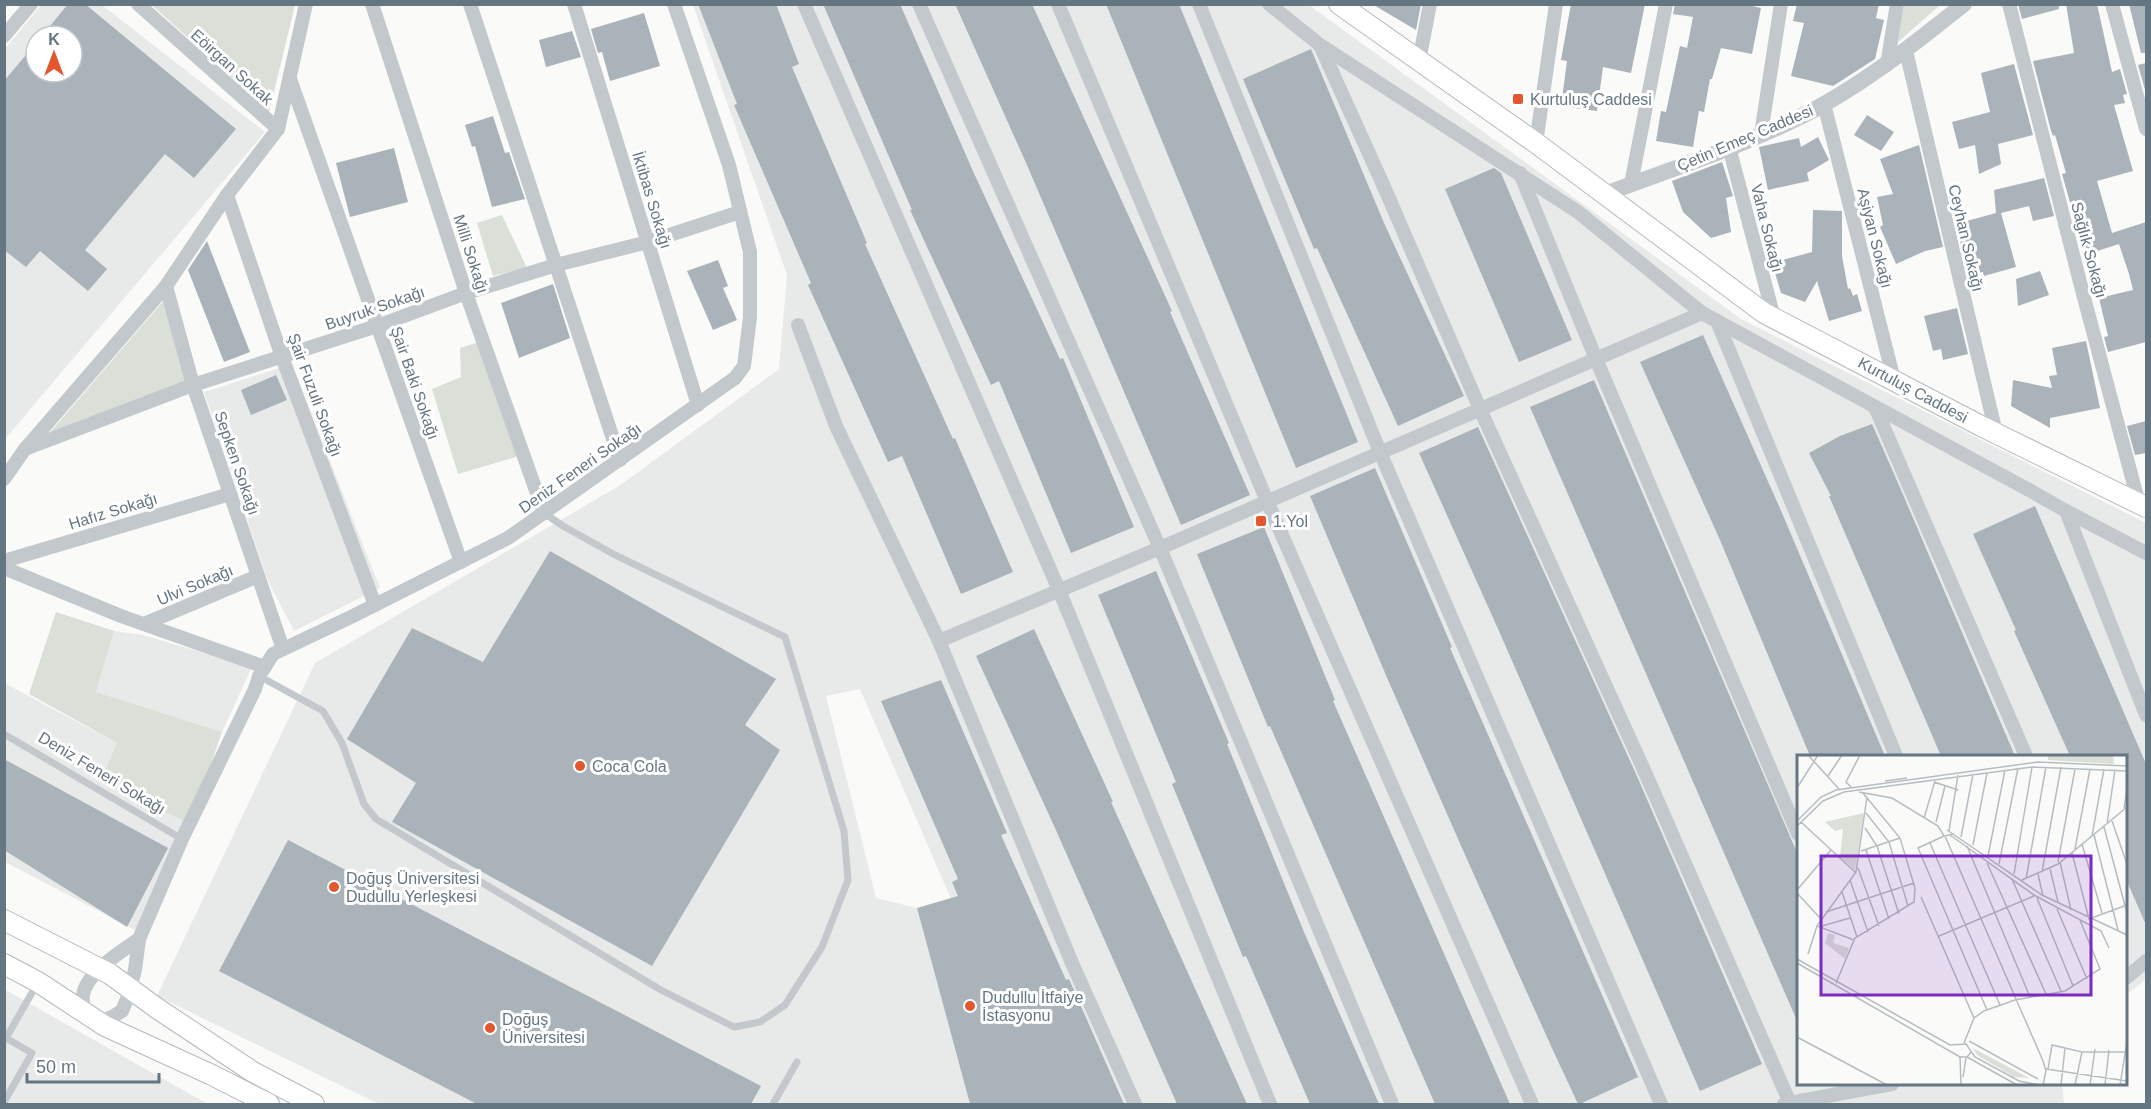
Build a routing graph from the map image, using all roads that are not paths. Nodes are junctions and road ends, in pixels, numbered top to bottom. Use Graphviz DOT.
graph roads {
  1 [pos="31,4"];
  2 [pos="138,4"];
  3 [pos="306,4"];
  4 [pos="372,4"];
  5 [pos="470,4"];
  6 [pos="574,4"];
  7 [pos="674,4"];
  8 [pos="804,4"];
  9 [pos="919,4"];
  10 [pos="1058,4"];
  11 [pos="1199,4"];
  12 [pos="1269,4"];
  13 [pos="1339,4"];
  14 [pos="1430,4"];
  15 [pos="1556,4"];
  16 [pos="1665,4"];
  17 [pos="1781,4"];
  18 [pos="1897,4"];
  19 [pos="1964,4"];
  20 [pos="2009,4"];
  21 [pos="2112,4"];
  22 [pos="4,36"];
  23 [pos="1320,45"];
  24 [pos="1906,51"];
  25 [pos="1419,61"];
  26 [pos="1887,65"];
  27 [pos="290,79"];
  28 [pos="1824,104"];
  29 [pos="278,129"];
  30 [pos="2146,129"];
  31 [pos="1761,134"];
  32 [pos="1536,143"];
  33 [pos="1730,147"];
  34 [pos="1520,173"];
  35 [pos="1631,184"];
  36 [pos="1605,194"];
  37 [pos="227,195"];
  38 [pos="740,212"];
  39 [pos="648,242"];
  40 [pos="556,265"];
  41 [pos="166,286"];
  42 [pos="466,293"];
  43 [pos="1702,313"];
  44 [pos="1774,318"];
  45 [pos="1717,321"];
  46 [pos="798,325"];
  47 [pos="377,326"];
  48 [pos="282,357"];
  49 [pos="1596,359"];
  50 [pos="1894,380"];
  51 [pos="193,386"];
  52 [pos="698,405"];
  53 [pos="1875,407"];
  54 [pos="1480,409"];
  55 [pos="1996,433"];
  56 [pos="25,448"];
  57 [pos="1380,452"];
  58 [pos="620,460"];
  59 [pos="4,479"];
  60 [pos="230,494"];
  61 [pos="1267,501"];
  62 [pos="2144,504"];
  63 [pos="2066,511"];
  64 [pos="544,513"];
  65 [pos="1160,548"];
  66 [pos="2146,553"];
  67 [pos="4,561"];
  68 [pos="461,562"];
  69 [pos="4,568"];
  70 [pos="258,576"];
  71 [pos="1059,590"];
  72 [pos="375,605"];
  73 [pos="144,624"];
  74 [pos="939,641"];
  75 [pos="283,649"];
  76 [pos="262,672"];
  77 [pos="2146,715"];
  78 [pos="4,734"];
  79 [pos="1896,755"];
  80 [pos="2026,755"];
  81 [pos="1797,832"];
  82 [pos="182,839"];
  83 [pos="4,920"];
  84 [pos="139,939"];
  85 [pos="2146,961"];
  86 [pos="4,964"];
  87 [pos="100,969"];
  88 [pos="2127,977"];
  89 [pos="38,982"];
  90 [pos="130,988"];
  91 [pos="92,1018"];
  92 [pos="5,1038"];
  93 [pos="797,1062"];
  94 [pos="1882,1085"];
  95 [pos="4,1102"];
  96 [pos="269,1104"];
  97 [pos="314,1104"];
  98 [pos="773,1104"];
  99 [pos="1136,1104"];
  100 [pos="1270,1104"];
  101 [pos="1392,1104"];
  102 [pos="1532,1104"];
  103 [pos="1660,1104"];
  104 [pos="1787,1104"];
  1 -- 22 [label="street"];
  2 -- 29 [label="street, Eöirgan Sokak"];
  3 -- 27 [label="street"];
  4 -- 42 [label="street, Milli Sokağı"];
  5 -- 40 [label="street"];
  6 -- 39 [label="street, İktibas Sokağı"];
  7 -- 38 [label="street, Deniz Feneri Sokağı"];
  8 -- 71 [label="street"];
  9 -- 65 [label="street"];
  10 -- 61 [label="street"];
  11 -- 57 [label="street"];
  12 -- 23 [label="street"];
  13 -- 25 [label="main road, Kurtuluş Caddesi"];
  14 -- 25 [label="street"];
  15 -- 32 [label="street"];
  16 -- 35 [label="street"];
  17 -- 31 [label="street"];
  18 -- 26 [label="street"];
  19 -- 24 [label="street, Çetin Emeç Caddesi"];
  20 -- 62 [label="street, Sağlık Sokağı"];
  21 -- 30 [label="street"];
  23 -- 34 [label="street"];
  23 -- 54 [label="street"];
  24 -- 26 [label="street, Çetin Emeç Caddesi"];
  24 -- 55 [label="street, Ceyhan Sokağı"];
  25 -- 32 [label="main road, Kurtuluş Caddesi"];
  26 -- 28 [label="street, Çetin Emeç Caddesi"];
  27 -- 29 [label="street"];
  27 -- 47 [label="street, Şair Baki Sokağı"];
  28 -- 31 [label="street, Çetin Emeç Caddesi"];
  28 -- 50 [label="street, Aşiyan Sokağı"];
  29 -- 37 [label="street"];
  31 -- 33 [label="street, Çetin Emeç Caddesi"];
  32 -- 36 [label="main road, Kurtuluş Caddesi"];
  33 -- 35 [label="street, Çetin Emeç Caddesi"];
  33 -- 44 [label="street, Vaha Sokağı"];
  34 -- 43 [label="street"];
  34 -- 49 [label="street"];
  35 -- 36 [label="street, Çetin Emeç Caddesi"];
  36 -- 44 [label="main road, Kurtuluş Caddesi"];
  37 -- 41 [label="street"];
  37 -- 48 [label="street, Şair Fuzuli Sokağı"];
  38 -- 39 [label="street, Buyruk Sokağı"];
  38 -- 52 [label="street, Deniz Feneri Sokağı"];
  39 -- 40 [label="street, Buyruk Sokağı"];
  39 -- 52 [label="street, İktibas Sokağı"];
  40 -- 42 [label="street, Buyruk Sokağı"];
  40 -- 58 [label="street"];
  41 -- 51 [label="street, Sepken Sokağı"];
  41 -- 56 [label="street"];
  42 -- 47 [label="street, Buyruk Sokağı"];
  42 -- 64 [label="street, Milli Sokağı"];
  43 -- 45 [label="street"];
  43 -- 49 [label="street"];
  44 -- 50 [label="main road, Kurtuluş Caddesi"];
  45 -- 53 [label="street"];
  45 -- 79 [label="street"];
  46 -- 74 [label="street"];
  47 -- 48 [label="street, Buyruk Sokağı"];
  47 -- 68 [label="street, Şair Baki Sokağı"];
  48 -- 51 [label="street, Buyruk Sokağı"];
  48 -- 72 [label="street, Şair Fuzuli Sokağı"];
  49 -- 54 [label="street"];
  49 -- 81 [label="street"];
  50 -- 55 [label="main road, Kurtuluş Caddesi"];
  51 -- 56 [label="street, Buyruk Sokağı"];
  51 -- 60 [label="street, Sepken Sokağı"];
  52 -- 58 [label="street, Deniz Feneri Sokağı"];
  53 -- 63 [label="street"];
  53 -- 80 [label="street"];
  54 -- 57 [label="street"];
  54 -- 104 [label="street"];
  55 -- 62 [label="main road, Kurtuluş Caddesi"];
  56 -- 59 [label="street"];
  57 -- 61 [label="street"];
  57 -- 103 [label="street"];
  58 -- 64 [label="street, Deniz Feneri Sokağı"];
  60 -- 67 [label="street, Hafız Sokağı"];
  60 -- 70 [label="street, Sepken Sokağı"];
  61 -- 65 [label="street"];
  61 -- 102 [label="street"];
  63 -- 66 [label="street"];
  63 -- 77 [label="street"];
  64 -- 68 [label="street, Deniz Feneri Sokağı"];
  64 -- 76 [label="lane"];
  65 -- 71 [label="street"];
  65 -- 101 [label="street"];
  68 -- 72 [label="street, Deniz Feneri Sokağı"];
  69 -- 73 [label="street"];
  70 -- 73 [label="street, Ulvi Sokağı"];
  70 -- 75 [label="street, Sepken Sokağı"];
  71 -- 74 [label="street"];
  71 -- 100 [label="street"];
  72 -- 75 [label="street, Deniz Feneri Sokağı"];
  73 -- 76 [label="street"];
  74 -- 99 [label="street"];
  75 -- 76 [label="street, Deniz Feneri Sokağı"];
  76 -- 82 [label="street, Deniz Feneri Sokağı"];
  78 -- 82 [label="lane, Deniz Feneri Sokağı"];
  82 -- 84 [label="street, Deniz Feneri Sokağı"];
  83 -- 87 [label="main road"];
  84 -- 87 [label="street, Deniz Feneri Sokağı"];
  84 -- 90 [label="street, Deniz Feneri Sokağı"];
  85 -- 88 [label="street"];
  86 -- 89 [label="main road"];
  87 -- 90 [label="main road"];
  87 -- 91 [label="street, Deniz Feneri Sokağı"];
  89 -- 91 [label="main road"];
  89 -- 92 [label="lane"];
  90 -- 91 [label="street, Deniz Feneri Sokağı"];
  90 -- 97 [label="main road"];
  91 -- 96 [label="main road"];
  92 -- 95 [label="lane"];
  93 -- 98 [label="lane"];
  94 -- 104 [label="street"];
}
